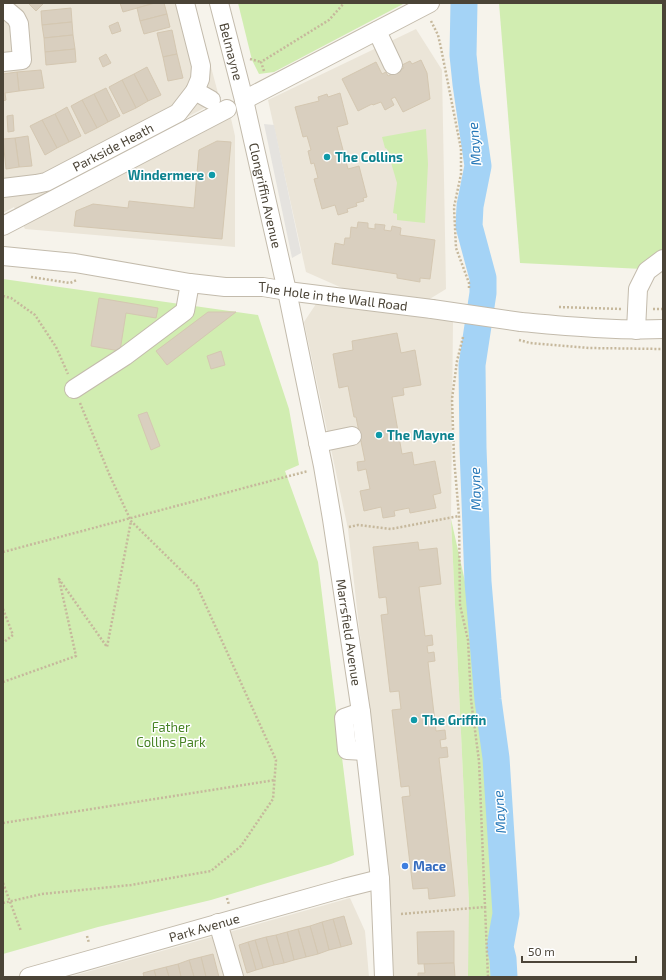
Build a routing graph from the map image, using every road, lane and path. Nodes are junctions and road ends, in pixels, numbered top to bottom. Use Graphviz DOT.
graph roads {
  1 [pos="185,3"];
  2 [pos="219,3"];
  3 [pos="344,3"];
  4 [pos="427,5"];
  5 [pos="3,7"];
  6 [pos="376,31"];
  7 [pos="249,59"];
  8 [pos="3,62"];
  9 [pos="261,62"];
  10 [pos="393,65"];
  11 [pos="269,87"];
  12 [pos="195,91"];
  13 [pos="211,100"];
  14 [pos="244,100"];
  15 [pos="227,109"];
  16 [pos="3,188"];
  17 [pos="3,226"];
  18 [pos="3,256"];
  19 [pos="663,259"];
  20 [pos="190,283"];
  21 [pos="470,290"];
  22 [pos="287,292"];
  23 [pos="554,307"];
  24 [pos="637,309"];
  25 [pos="663,309"];
  26 [pos="663,329"];
  27 [pos="636,330"];
  28 [pos="463,337"];
  29 [pos="519,340"];
  30 [pos="663,350"];
  31 [pos="74,389"];
  32 [pos="352,436"];
  33 [pos="318,443"];
  34 [pos="323,466"];
  35 [pos="110,476"];
  36 [pos="459,516"];
  37 [pos="130,520"];
  38 [pos="334,529"];
  39 [pos="3,552"];
  40 [pos="3,609"];
  41 [pos="3,643"];
  42 [pos="3,682"];
  43 [pos="275,780"];
  44 [pos="3,823"];
  45 [pos="380,879"];
  46 [pos="3,883"];
  47 [pos="10,901"];
  48 [pos="3,903"];
  49 [pos="485,907"];
  50 [pos="401,914"];
  51 [pos="218,923"];
  52 [pos="20,931"];
  53 [pos="76,971"];
  54 [pos="29,977"];
  55 [pos="234,977"];
  56 [pos="384,977"];
  57 [pos="488,977"];
  1 -- 12 [label="street"];
  2 -- 14 [label="street, Belmayne"];
  3 -- 9 [label="path"];
  4 -- 6 [label="street"];
  4 -- 21 [label="path"];
  5 -- 8 [label="street"];
  6 -- 10 [label="street"];
  6 -- 11 [label="street"];
  7 -- 9 [label="path"];
  9 -- 11 [label="path"];
  11 -- 14 [label="street"];
  12 -- 13 [label="street"];
  12 -- 16 [label="street, Parkside Heath"];
  14 -- 22 [label="street, Clongriffin Avenue"];
  15 -- 17 [label="street"];
  18 -- 20 [label="street, The Hole in the Wall Road"];
  19 -- 24 [label="street"];
  20 -- 22 [label="street, The Hole in the Wall Road"];
  20 -- 31 [label="street"];
  22 -- 27 [label="street, The Hole in the Wall Road, bridge"];
  22 -- 33 [label="street, Marrsfield Avenue"];
  23 -- 24 [label="path"];
  24 -- 25 [label="path"];
  24 -- 27 [label="street"];
  26 -- 27 [label="street, The Hole in the Wall Road"];
  28 -- 36 [label="path"];
  29 -- 30 [label="path"];
  32 -- 33 [label="street"];
  33 -- 34 [label="street, Marrsfield Avenue"];
  34 -- 37 [label="path"];
  34 -- 38 [label="street, Marrsfield Avenue"];
  35 -- 37 [label="path"];
  36 -- 38 [label="path"];
  36 -- 49 [label="path"];
  37 -- 39 [label="path"];
  37 -- 42 [label="path"];
  37 -- 43 [label="path"];
  38 -- 45 [label="street, Marrsfield Avenue"];
  40 -- 41 [label="path"];
  43 -- 44 [label="path"];
  43 -- 47 [label="path"];
  45 -- 51 [label="street, Park Avenue"];
  45 -- 56 [label="street, Marrsfield Avenue"];
  46 -- 47 [label="path"];
  47 -- 48 [label="path"];
  47 -- 52 [label="path"];
  49 -- 50 [label="path"];
  49 -- 57 [label="path"];
  51 -- 53 [label="street, Park Avenue"];
  51 -- 55 [label="street"];
  53 -- 54 [label="street, Park Avenue"];
}
